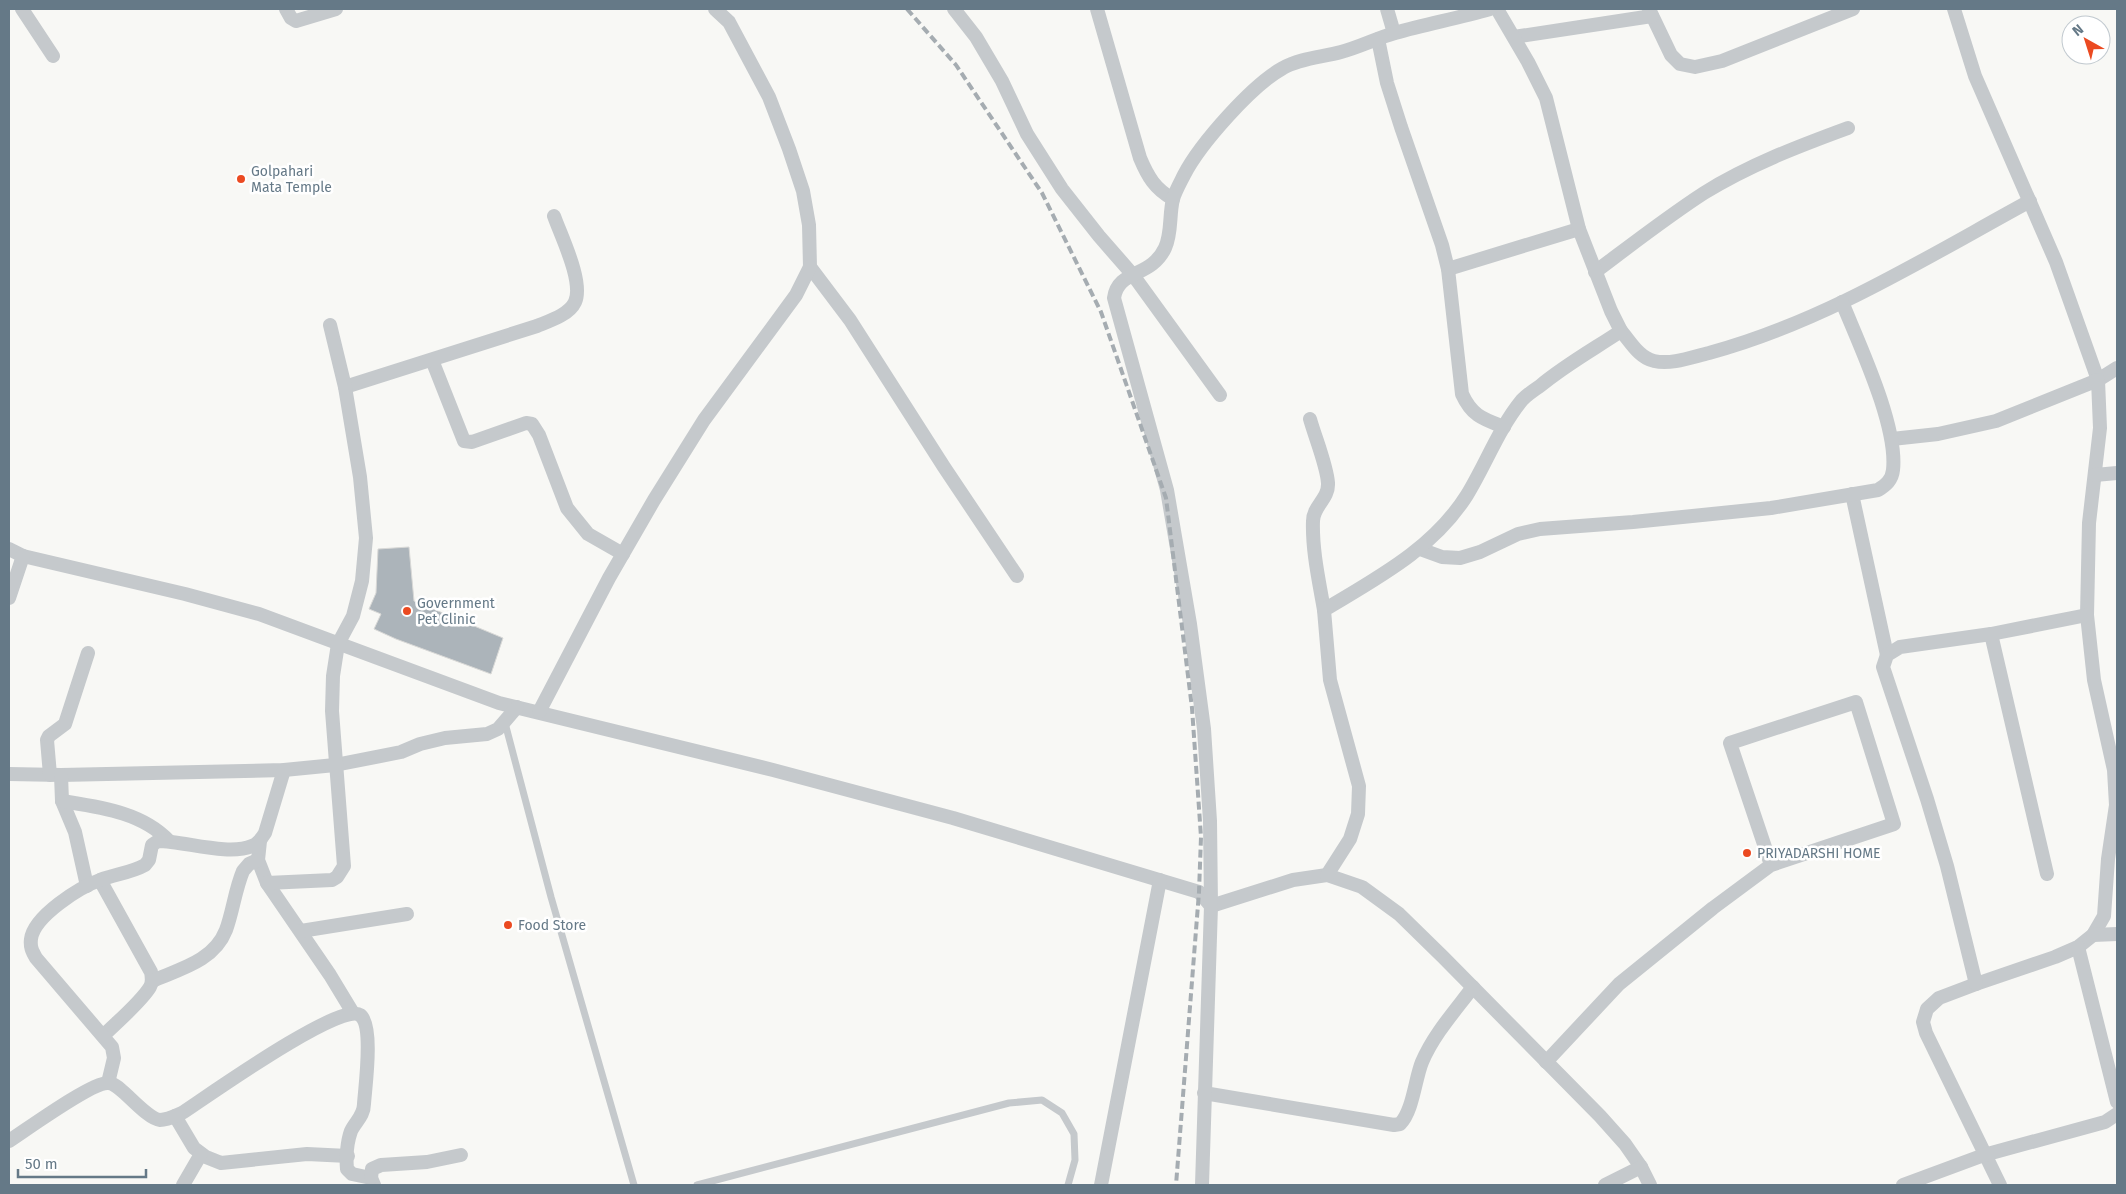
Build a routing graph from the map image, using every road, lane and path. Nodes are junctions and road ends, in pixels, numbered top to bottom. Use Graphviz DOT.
graph roads {
  1 [pos="22,9"];
  2 [pos="286,9"];
  3 [pos="336,9"];
  4 [pos="715,9"];
  5 [pos="954,9"];
  6 [pos="1097,9"];
  7 [pos="1387,9"];
  8 [pos="1490,9"];
  9 [pos="1497,9"];
  10 [pos="1852,9"];
  11 [pos="1954,9"];
  12 [pos="1650,12"];
  13 [pos="1394,33"];
  14 [pos="1514,37"];
  15 [pos="1378,39"];
  16 [pos="53,56"];
  17 [pos="1848,128"];
  18 [pos="1173,199"];
  19 [pos="2030,201"];
  20 [pos="554,216"];
  21 [pos="1579,229"];
  22 [pos="810,267"];
  23 [pos="1448,269"];
  24 [pos="1595,272"];
  25 [pos="1133,275"];
  26 [pos="1842,302"];
  27 [pos="330,325"];
  28 [pos="1621,330"];
  29 [pos="432,360"];
  30 [pos="2117,368"];
  31 [pos="2098,380"];
  32 [pos="345,387"];
  33 [pos="1220,395"];
  34 [pos="1310,419"];
  35 [pos="1504,427"];
  36 [pos="1892,439"];
  37 [pos="2117,473"];
  38 [pos="2095,475"];
  39 [pos="1852,494"];
  40 [pos="9,549"];
  41 [pos="1420,549"];
  42 [pos="622,554"];
  43 [pos="24,556"];
  44 [pos="1017,576"];
  45 [pos="9,598"];
  46 [pos="1324,610"];
  47 [pos="2087,616"];
  48 [pos="1991,634"];
  49 [pos="338,644"];
  50 [pos="88,653"];
  51 [pos="1887,655"];
  52 [pos="516,707"];
  53 [pos="539,712"];
  54 [pos="505,723"];
  55 [pos="335,765"];
  56 [pos="284,770"];
  57 [pos="9,774"];
  58 [pos="56,775"];
  59 [pos="62,801"];
  60 [pos="170,841"];
  61 [pos="260,841"];
  62 [pos="258,860"];
  63 [pos="1771,865"];
  64 [pos="2047,874"];
  65 [pos="1327,875"];
  66 [pos="100,880"];
  67 [pos="1160,880"];
  68 [pos="267,883"];
  69 [pos="87,886"];
  70 [pos="1211,906"];
  71 [pos="407,914"];
  72 [pos="300,931"];
  73 [pos="2117,934"];
  74 [pos="2093,935"];
  75 [pos="2078,947"];
  76 [pos="152,981"];
  77 [pos="1976,984"];
  78 [pos="1473,987"];
  79 [pos="354,1013"];
  80 [pos="104,1036"];
  81 [pos="1546,1062"];
  82 [pos="108,1083"];
  83 [pos="1204,1093"];
  84 [pos="2117,1102"];
  85 [pos="2117,1114"];
  86 [pos="175,1116"];
  87 [pos="9,1141"];
  88 [pos="201,1154"];
  89 [pos="461,1154"];
  90 [pos="1984,1154"];
  91 [pos="348,1156"];
  92 [pos="1641,1167"];
  93 [pos="373,1182"];
  94 [pos="183,1185"];
  95 [pos="634,1185"];
  96 [pos="697,1185"];
  97 [pos="1068,1185"];
  98 [pos="1101,1185"];
  99 [pos="1202,1185"];
  100 [pos="1606,1185"];
  101 [pos="1650,1185"];
  102 [pos="1903,1185"];
  103 [pos="2000,1185"];
  1 -- 16 [label="street"];
  2 -- 3 [label="street"];
  4 -- 22 [label="street"];
  5 -- 25 [label="street"];
  6 -- 18 [label="street"];
  7 -- 13 [label="street"];
  8 -- 13 [label="street"];
  9 -- 14 [label="street"];
  10 -- 12 [label="street"];
  11 -- 19 [label="street"];
  12 -- 14 [label="street"];
  13 -- 15 [label="street"];
  14 -- 21 [label="street"];
  15 -- 18 [label="street"];
  15 -- 23 [label="street"];
  17 -- 24 [label="street"];
  18 -- 25 [label="street"];
  19 -- 26 [label="street"];
  19 -- 31 [label="street"];
  20 -- 29 [label="street"];
  21 -- 23 [label="street"];
  21 -- 24 [label="street"];
  22 -- 42 [label="street"];
  22 -- 44 [label="street"];
  23 -- 35 [label="street"];
  24 -- 28 [label="street"];
  25 -- 33 [label="street"];
  25 -- 70 [label="street"];
  26 -- 28 [label="street"];
  26 -- 36 [label="street"];
  27 -- 32 [label="street"];
  28 -- 35 [label="street"];
  29 -- 32 [label="street"];
  29 -- 42 [label="street"];
  30 -- 31 [label="street"];
  31 -- 36 [label="street"];
  31 -- 38 [label="street"];
  32 -- 49 [label="street"];
  34 -- 46 [label="street"];
  35 -- 41 [label="street"];
  36 -- 39 [label="street"];
  37 -- 38 [label="street"];
  38 -- 47 [label="street"];
  39 -- 41 [label="street"];
  39 -- 51 [label="street"];
  40 -- 43 [label="street"];
  41 -- 46 [label="street"];
  42 -- 53 [label="street"];
  43 -- 45 [label="street"];
  43 -- 49 [label="street"];
  46 -- 65 [label="street"];
  47 -- 48 [label="street"];
  47 -- 74 [label="street"];
  48 -- 51 [label="street"];
  48 -- 64 [label="street"];
  49 -- 52 [label="street"];
  49 -- 55 [label="street"];
  50 -- 58 [label="street"];
  51 -- 77 [label="street"];
  52 -- 53 [label="street"];
  52 -- 54 [label="street"];
  53 -- 67 [label="street"];
  54 -- 55 [label="street"];
  54 -- 95 [label="lane"];
  55 -- 56 [label="street"];
  55 -- 68 [label="street"];
  56 -- 58 [label="street"];
  56 -- 61 [label="street"];
  57 -- 58 [label="street"];
  58 -- 59 [label="street"];
  59 -- 60 [label="street"];
  59 -- 69 [label="street"];
  60 -- 61 [label="street"];
  60 -- 66 [label="street"];
  61 -- 62 [label="street"];
  62 -- 68 [label="street"];
  62 -- 76 [label="street"];
  63 -- 63 [label="street"];
  63 -- 81 [label="street"];
  65 -- 70 [label="street"];
  65 -- 78 [label="street"];
  66 -- 69 [label="street"];
  66 -- 76 [label="street"];
  67 -- 70 [label="street"];
  67 -- 98 [label="street"];
  68 -- 72 [label="street"];
  69 -- 80 [label="street"];
  70 -- 83 [label="street"];
  71 -- 72 [label="street"];
  72 -- 79 [label="street"];
  73 -- 74 [label="street"];
  74 -- 75 [label="street"];
  75 -- 77 [label="street"];
  75 -- 84 [label="street"];
  76 -- 80 [label="street"];
  77 -- 90 [label="street"];
  78 -- 81 [label="street"];
  78 -- 83 [label="street"];
  79 -- 86 [label="street"];
  79 -- 91 [label="street"];
  80 -- 82 [label="street"];
  81 -- 92 [label="street"];
  82 -- 86 [label="street"];
  82 -- 87 [label="street"];
  83 -- 99 [label="street"];
  85 -- 90 [label="street"];
  86 -- 88 [label="street"];
  88 -- 91 [label="street"];
  88 -- 94 [label="street"];
  89 -- 93 [label="street"];
  90 -- 102 [label="street"];
  90 -- 103 [label="street"];
  91 -- 93 [label="street"];
  92 -- 100 [label="street"];
  92 -- 101 [label="street"];
  96 -- 97 [label="lane"];
}
